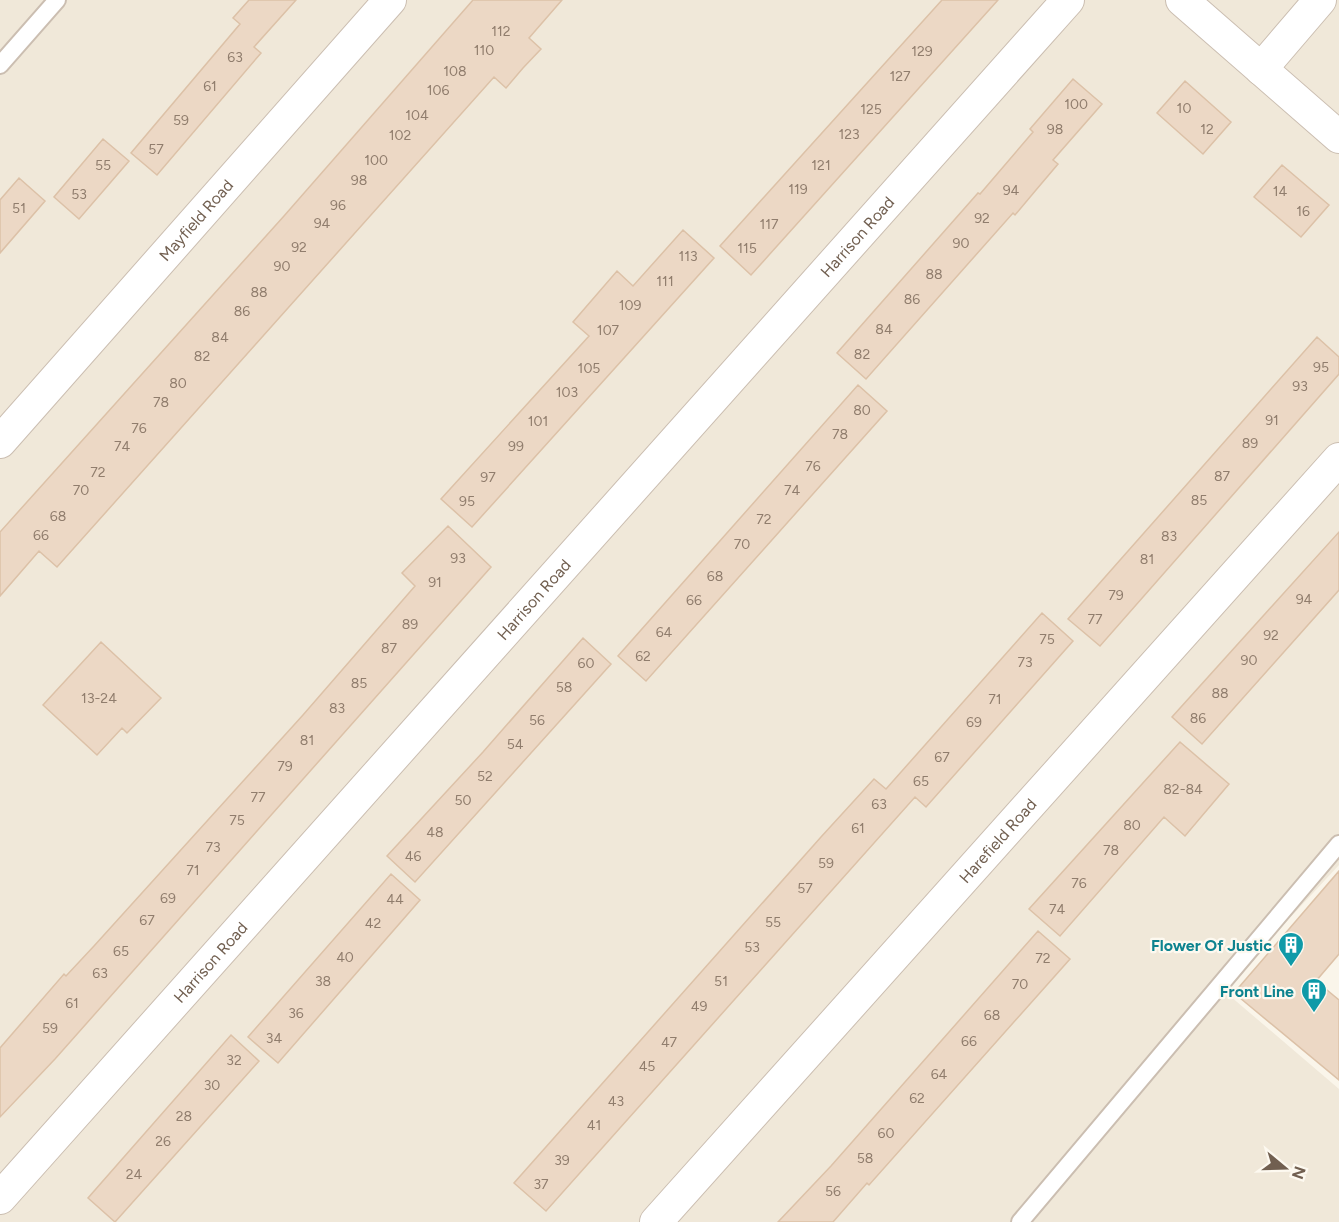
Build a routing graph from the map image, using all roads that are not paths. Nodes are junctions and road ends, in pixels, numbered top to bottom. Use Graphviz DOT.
graph roads {
  1 [pos="57,0"];
  2 [pos="390,0"];
  3 [pos="1068,0"];
  4 [pos="1182,0"];
  5 [pos="1320,0"];
  6 [pos="0,64"];
  7 [pos="1261,69"];
  8 [pos="1339,137"];
  9 [pos="0,442"];
  10 [pos="1339,459"];
  11 [pos="1339,844"];
  12 [pos="0,1198"];
  13 [pos="656,1222"];
  14 [pos="1020,1222"];
  1 -- 6 [label="lane"];
  2 -- 9 [label="street, Mayfield Road"];
  3 -- 12 [label="street, Harrison Road"];
  4 -- 7 [label="street"];
  5 -- 7 [label="street"];
  7 -- 8 [label="street"];
  10 -- 13 [label="street, Harefield Road"];
  11 -- 14 [label="lane"];
}
